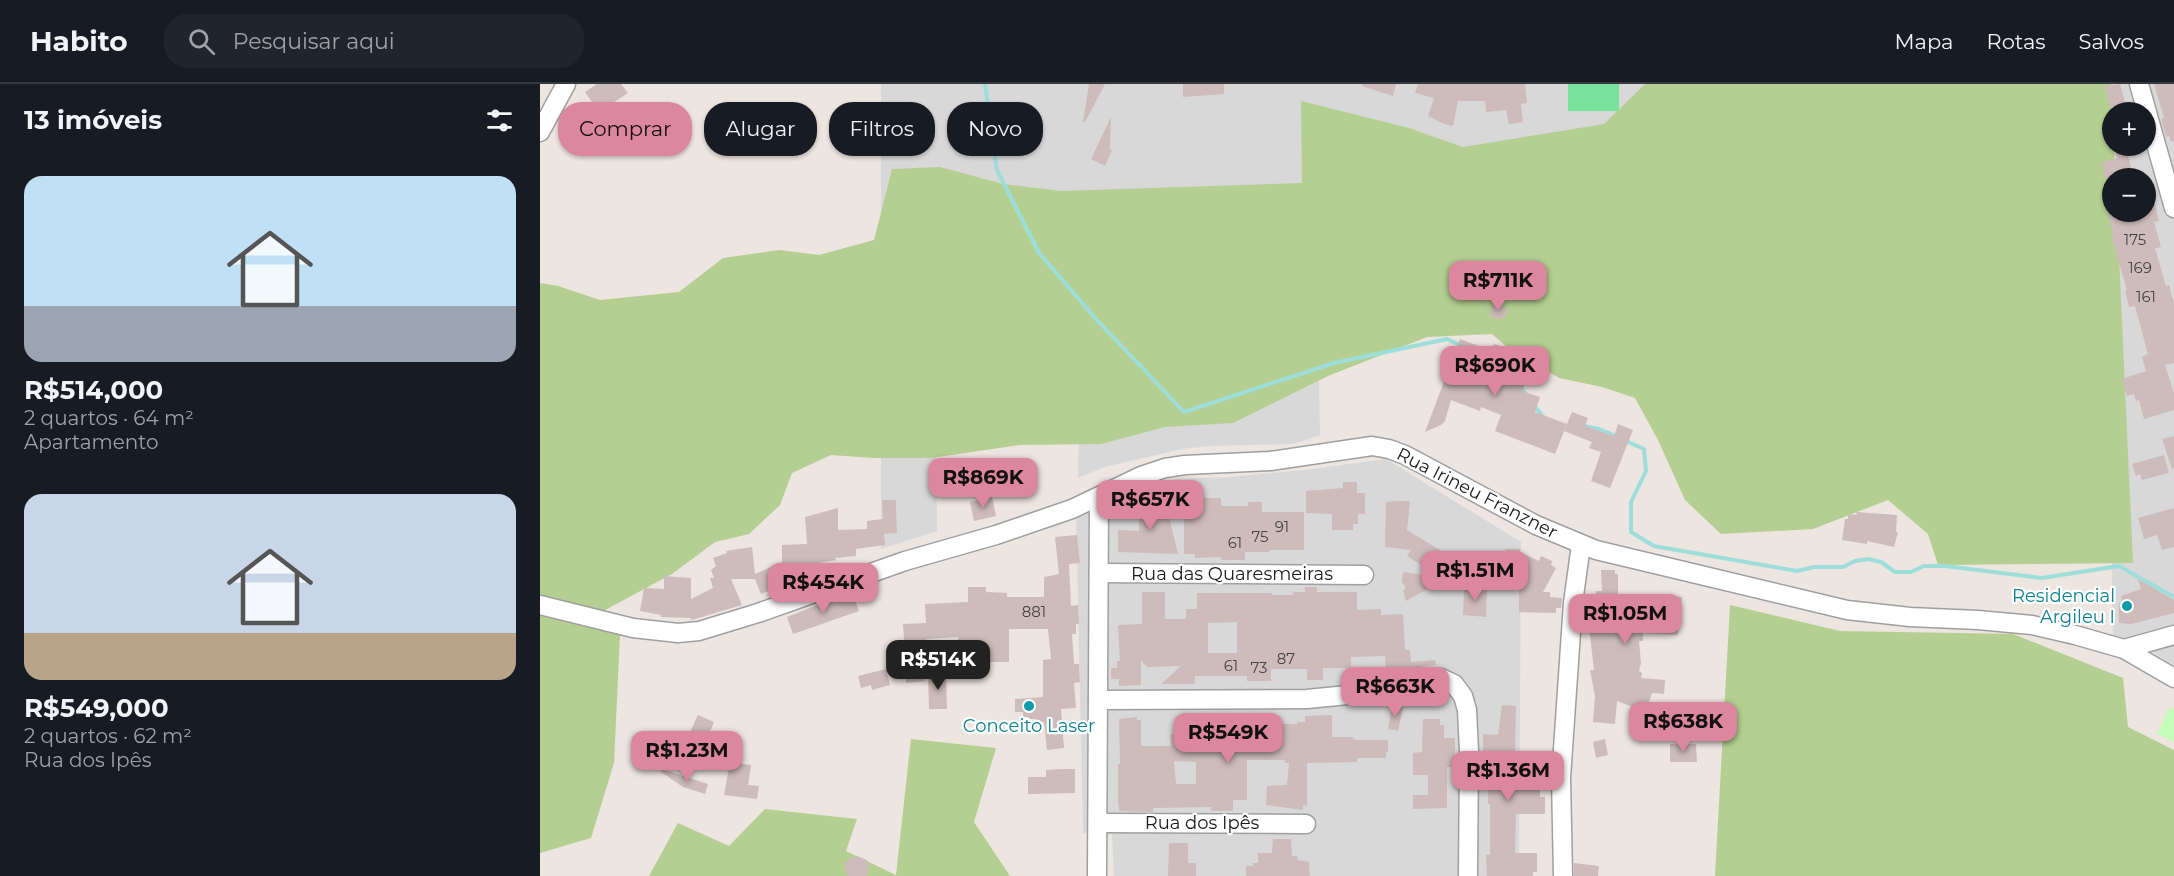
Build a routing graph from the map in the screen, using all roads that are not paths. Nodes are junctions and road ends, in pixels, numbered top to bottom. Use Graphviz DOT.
graph roads {
  1 [pos="566,84"];
  2 [pos="2139,84"];
  3 [pos="540,132"];
  4 [pos="2174,208"];
  5 [pos="1099,498"];
  6 [pos="1581,545"];
  7 [pos="1100,573"];
  8 [pos="1364,575"];
  9 [pos="540,605"];
  10 [pos="2174,635"];
  11 [pos="2124,649"];
  12 [pos="2174,678"];
  13 [pos="1098,700"];
  14 [pos="1098,823"];
  15 [pos="1306,824"];
  16 [pos="1097,876"];
  17 [pos="1468,876"];
  18 [pos="1563,876"];
  1 -- 3 [label="street"];
  2 -- 4 [label="street"];
  5 -- 6 [label="street, Rua Irineu Franzner"];
  5 -- 7 [label="street"];
  5 -- 9 [label="street, Rua Irineu Franzner"];
  6 -- 11 [label="street, Rua Irineu Franzner"];
  6 -- 18 [label="street"];
  7 -- 8 [label="street, Rua das Quaresmeiras"];
  7 -- 13 [label="street"];
  10 -- 11 [label="street"];
  11 -- 12 [label="street, Rua Irineu Franzner"];
  13 -- 14 [label="street"];
  13 -- 17 [label="street"];
  14 -- 15 [label="street, Rua dos Ipês"];
  14 -- 16 [label="street"];
}
